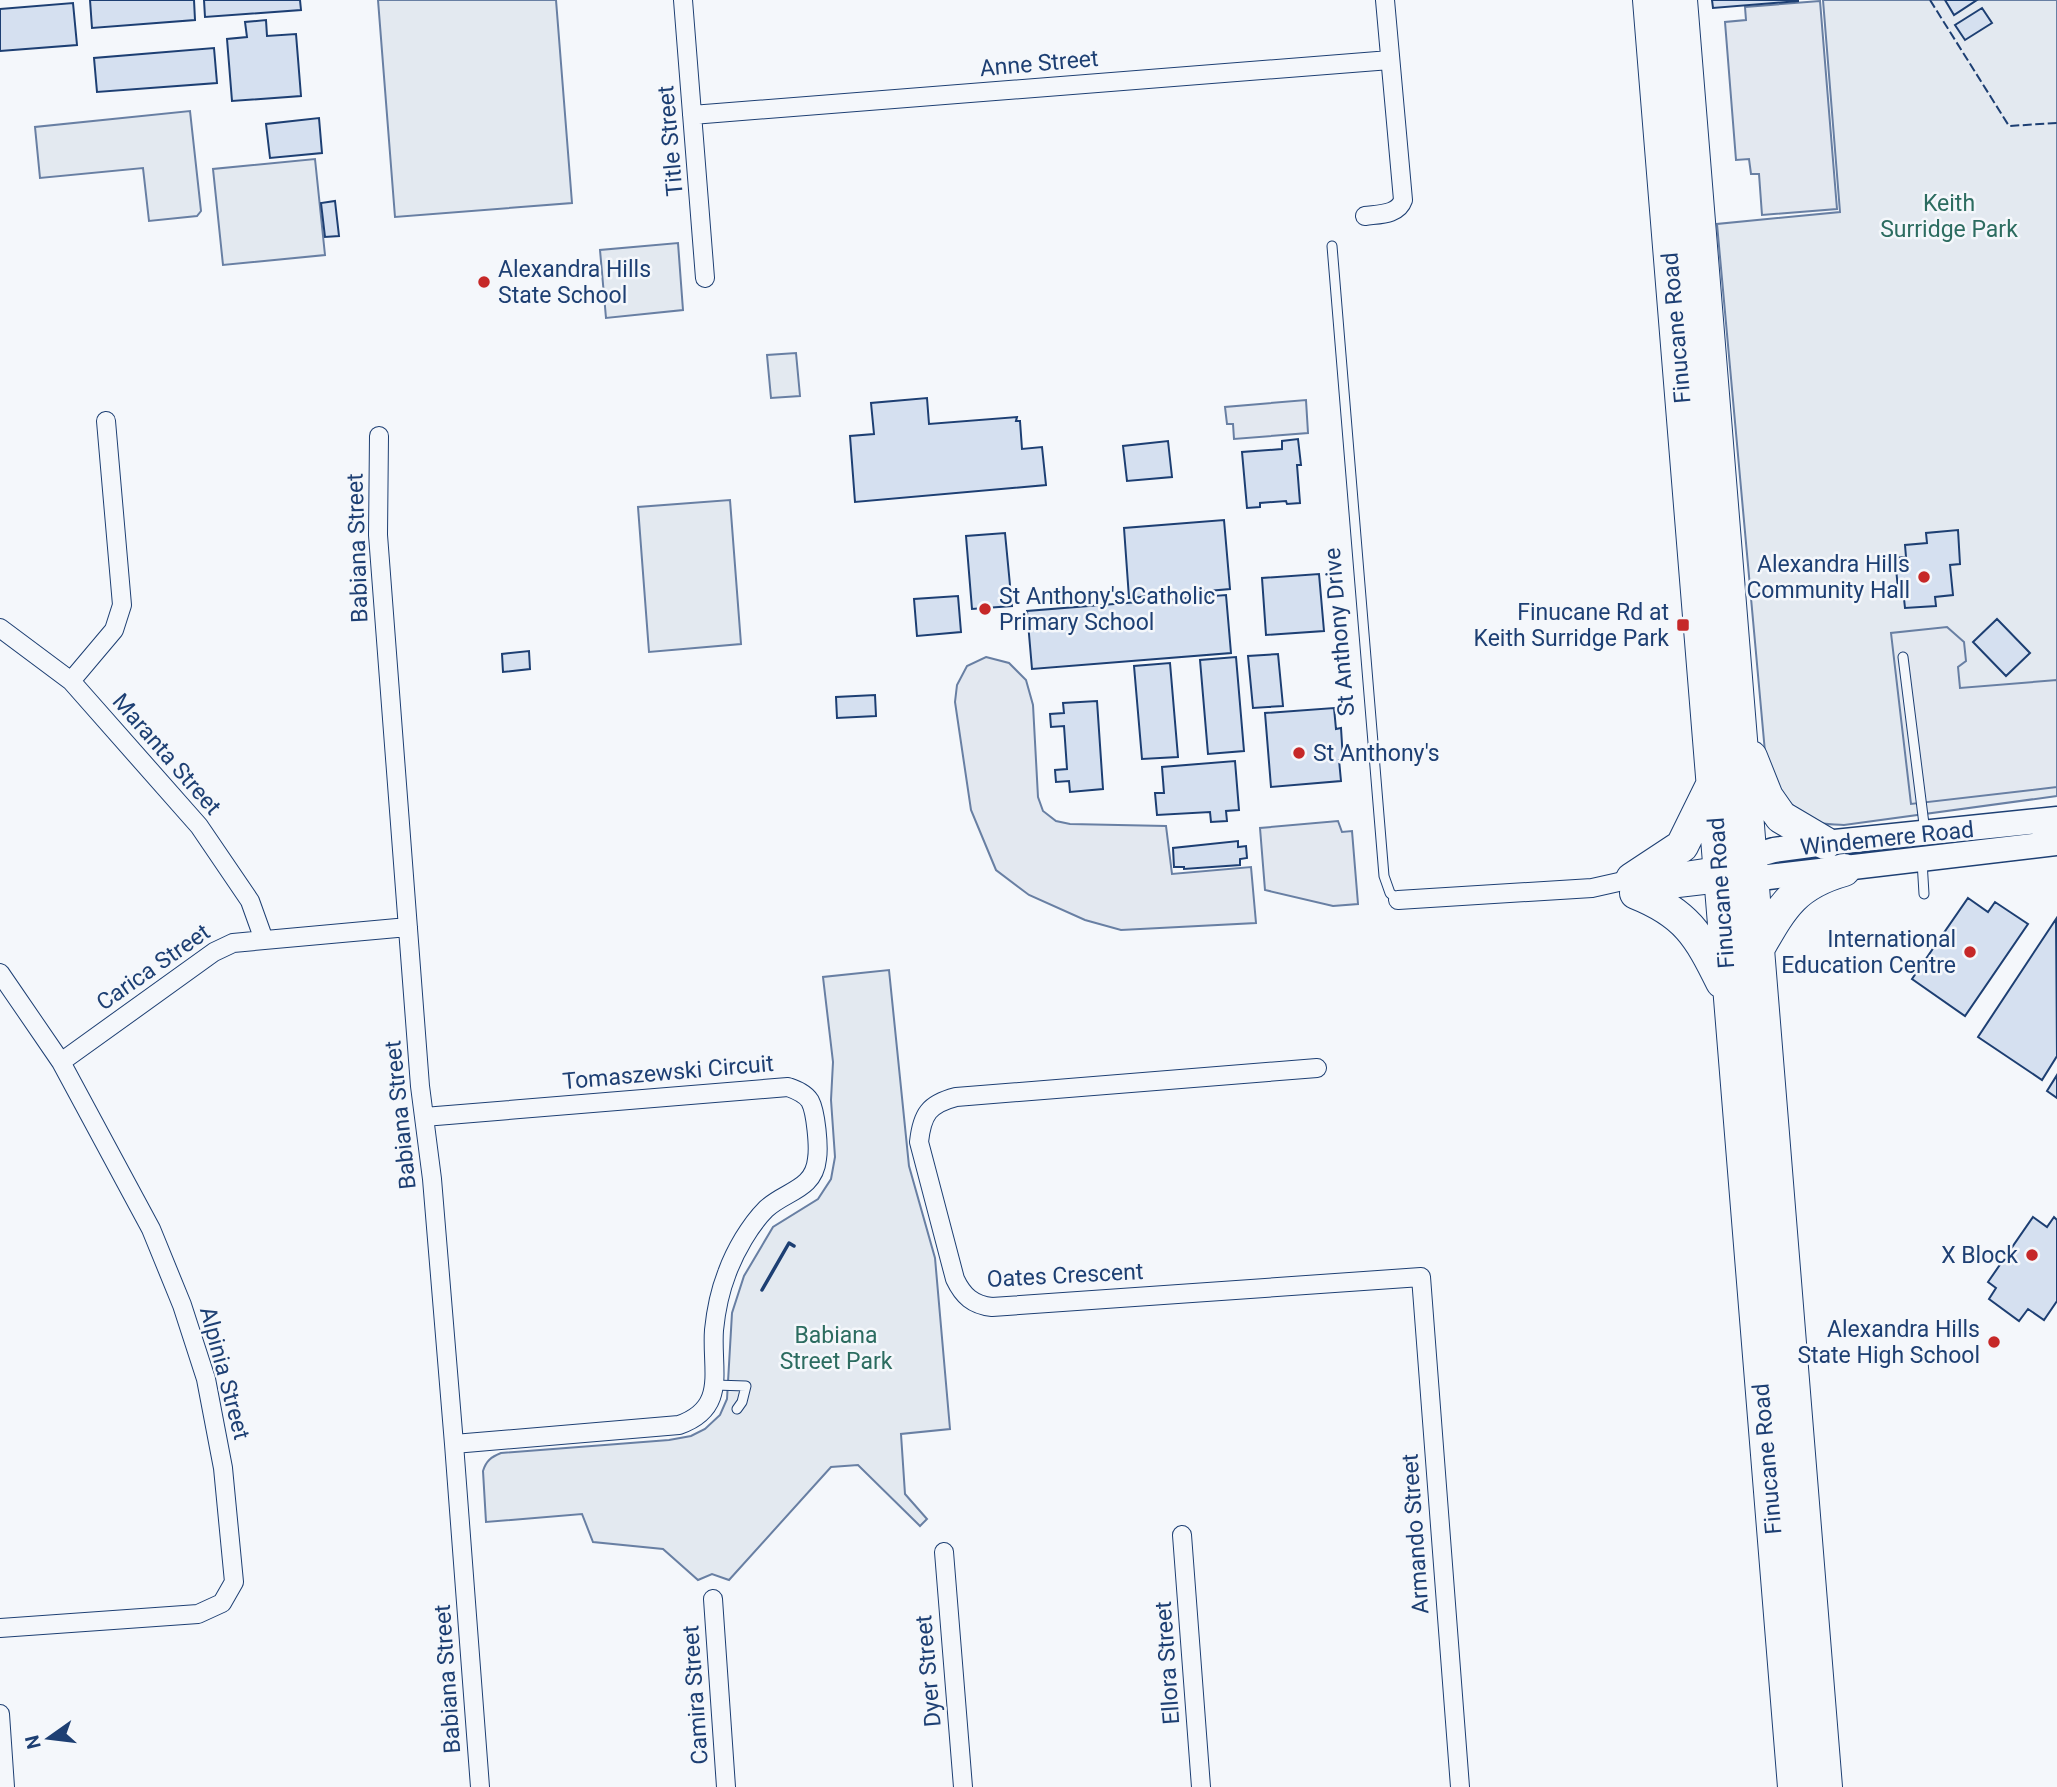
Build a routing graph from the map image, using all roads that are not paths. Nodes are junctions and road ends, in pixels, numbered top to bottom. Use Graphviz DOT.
graph roads {
  1 [pos="683,0"];
  2 [pos="1385,0"];
  3 [pos="1649,0"];
  4 [pos="1681,0"];
  5 [pos="1390,60"];
  6 [pos="692,115"];
  7 [pos="1365,216"];
  8 [pos="1332,246"];
  9 [pos="705,278"];
  10 [pos="106,421"];
  11 [pos="379,436"];
  12 [pos="0,628"];
  13 [pos="1903,657"];
  14 [pos="71,681"];
  15 [pos="1741,733"];
  16 [pos="1713,784"];
  17 [pos="2057,819"];
  18 [pos="1925,834"];
  19 [pos="1825,843"];
  20 [pos="2057,843"];
  21 [pos="1922,859"];
  22 [pos="1751,868"];
  23 [pos="1844,870"];
  24 [pos="1720,874"];
  25 [pos="1634,886"];
  26 [pos="1924,894"];
  27 [pos="1398,900"];
  28 [pos="408,927"];
  29 [pos="264,940"];
  30 [pos="1758,949"];
  31 [pos="0,973"];
  32 [pos="1729,996"];
  33 [pos="61,1062"];
  34 [pos="1317,1068"];
  35 [pos="424,1117"];
  36 [pos="1421,1277"];
  37 [pos="715,1385"];
  38 [pos="737,1409"];
  39 [pos="454,1444"];
  40 [pos="1182,1535"];
  41 [pos="944,1552"];
  42 [pos="713,1599"];
  43 [pos="0,1628"];
  44 [pos="0,1714"];
  45 [pos="3,1776"];
  46 [pos="480,1787"];
  47 [pos="726,1787"];
  48 [pos="963,1787"];
  49 [pos="1201,1787"];
  50 [pos="1460,1787"];
  51 [pos="1794,1787"];
  52 [pos="1826,1787"];
  1 -- 6 [label="street, Title Street"];
  2 -- 5 [label="street"];
  3 -- 16 [label="highway, Finucane Road"];
  4 -- 15 [label="highway, Finucane Road"];
  5 -- 6 [label="street, Anne Street"];
  5 -- 7 [label="street"];
  6 -- 9 [label="street, Title Street"];
  8 -- 27 [label="lane, St Anthony Drive"];
  10 -- 14 [label="street"];
  11 -- 28 [label="street, Babiana Street"];
  12 -- 14 [label="street, Maranta Street"];
  13 -- 18 [label="lane"];
  14 -- 29 [label="street, Maranta Street"];
  15 -- 19 [label="highway"];
  15 -- 22 [label="highway, Finucane Road"];
  16 -- 24 [label="highway, Finucane Road"];
  16 -- 25 [label="highway"];
  17 -- 18 [label="main road, Windemere Road"];
  18 -- 19 [label="main road, Windemere Road"];
  19 -- 22 [label="main road, Windemere Road"];
  20 -- 21 [label="main road, Windemere Road"];
  21 -- 23 [label="main road, Windemere Road"];
  21 -- 26 [label="lane"];
  22 -- 23 [label="main road, Windemere Road"];
  22 -- 24 [label="main road, Windemere Road"];
  22 -- 30 [label="highway, Finucane Road"];
  23 -- 30 [label="highway"];
  24 -- 25 [label="street, St Anthony Drive"];
  24 -- 32 [label="highway, Finucane Road"];
  25 -- 27 [label="street, St Anthony Drive"];
  25 -- 32 [label="highway"];
  28 -- 29 [label="street, Carica Street"];
  28 -- 35 [label="street, Babiana Street"];
  29 -- 33 [label="street, Carica Street"];
  30 -- 52 [label="highway, Finucane Road"];
  31 -- 33 [label="street, Alpinia Street"];
  32 -- 51 [label="highway, Finucane Road"];
  33 -- 43 [label="street, Alpinia Street"];
  34 -- 36 [label="street, Oates Crescent"];
  35 -- 37 [label="street, Tomaszewski Circuit"];
  35 -- 39 [label="street, Babiana Street"];
  36 -- 50 [label="street, Armando Street"];
  37 -- 38 [label="lane"];
  37 -- 39 [label="street, Tomaszewski Circuit"];
  39 -- 46 [label="street, Babiana Street"];
  40 -- 49 [label="street, Ellora Street"];
  41 -- 48 [label="street, Dyer Street"];
  42 -- 47 [label="street, Camira Street"];
  44 -- 45 [label="street"];
}
